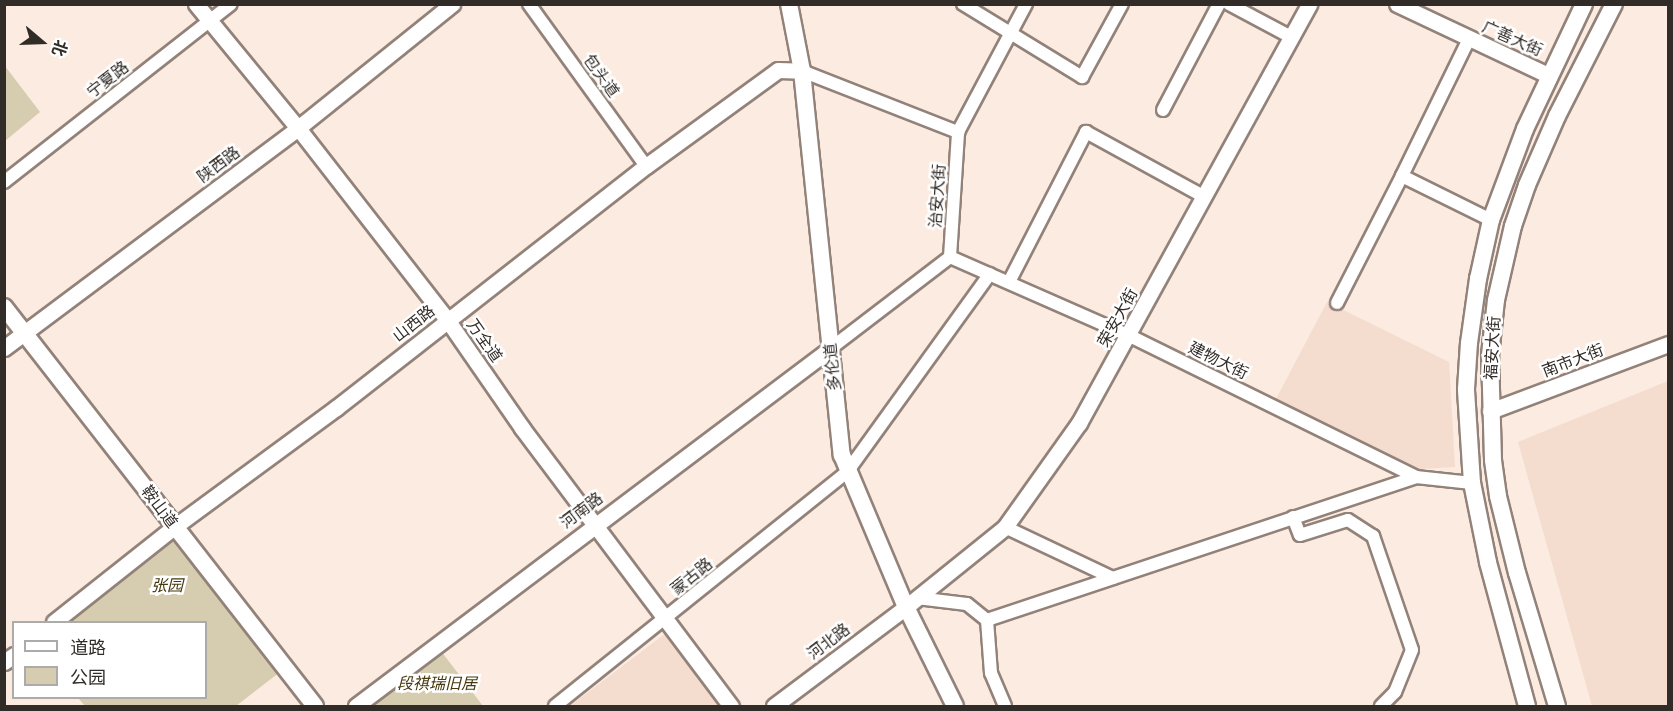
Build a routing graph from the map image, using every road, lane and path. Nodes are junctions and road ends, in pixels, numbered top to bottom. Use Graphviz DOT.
graph roads {
  1 [pos="196,4"];
  2 [pos="231,4"];
  3 [pos="452,4"];
  4 [pos="529,4"];
  5 [pos="789,4"];
  6 [pos="963,4"];
  7 [pos="1026,4"];
  8 [pos="1122,4"];
  9 [pos="1219,4"];
  10 [pos="1228,4"];
  11 [pos="1309,4"];
  12 [pos="1397,4"];
  13 [pos="1584,4"];
  14 [pos="1614,4"];
  15 [pos="210,22"];
  16 [pos="1012,32"];
  17 [pos="1291,37"];
  18 [pos="1469,39"];
  19 [pos="802,70"];
  20 [pos="1548,75"];
  21 [pos="1163,110"];
  22 [pos="298,128"];
  23 [pos="958,132"];
  24 [pos="646,166"];
  25 [pos="1402,176"];
  26 [pos="4,182"];
  27 [pos="1203,196"];
  28 [pos="1491,220"];
  29 [pos="950,257"];
  30 [pos="990,274"];
  31 [pos="1009,282"];
  32 [pos="1337,303"];
  33 [pos="4,307"];
  34 [pos="448,321"];
  35 [pos="25,333"];
  36 [pos="1130,336"];
  37 [pos="1668,344"];
  38 [pos="4,348"];
  39 [pos="831,348"];
  40 [pos="1490,411"];
  41 [pos="848,472"];
  42 [pos="1416,477"];
  43 [pos="1472,483"];
  44 [pos="1293,517"];
  45 [pos="595,524"];
  46 [pos="174,527"];
  47 [pos="1005,527"];
  48 [pos="1113,578"];
  49 [pos="912,602"];
  50 [pos="667,618"];
  51 [pos="987,620"];
  52 [pos="55,621"];
  53 [pos="315,706"];
  54 [pos="356,706"];
  55 [pos="555,706"];
  56 [pos="731,706"];
  57 [pos="774,706"];
  58 [pos="955,706"];
  59 [pos="1005,706"];
  60 [pos="1381,706"];
  61 [pos="1527,706"];
  62 [pos="1557,706"];
  1 -- 15 [label="street, 万全道"];
  2 -- 15 [label="street, 宁夏路"];
  3 -- 22 [label="street, 陕西路"];
  4 -- 24 [label="street, 包头道"];
  5 -- 19 [label="main road, 多伦道"];
  6 -- 16 [label="street"];
  7 -- 16 [label="street, 治安大街"];
  8 -- 16 [label="street"];
  9 -- 21 [label="street"];
  10 -- 17 [label="street"];
  11 -- 17 [label="street, 荣安大街"];
  12 -- 18 [label="street, 广善大街"];
  13 -- 20 [label="main road, 福安大街"];
  14 -- 40 [label="main road, 福安大街"];
  15 -- 22 [label="street, 万全道"];
  15 -- 26 [label="street, 宁夏路"];
  16 -- 23 [label="street, 治安大街"];
  17 -- 27 [label="street, 荣安大街"];
  18 -- 20 [label="street, 广善大街"];
  18 -- 25 [label="street"];
  19 -- 23 [label="street"];
  19 -- 24 [label="street, 山西路"];
  19 -- 39 [label="main road, 多伦道"];
  20 -- 28 [label="main road, 福安大街"];
  22 -- 34 [label="street, 万全道"];
  22 -- 35 [label="street, 陕西路"];
  23 -- 29 [label="street, 治安大街"];
  24 -- 34 [label="street, 山西路"];
  25 -- 28 [label="street"];
  25 -- 32 [label="street"];
  27 -- 31 [label="street"];
  27 -- 36 [label="street, 荣安大街"];
  28 -- 43 [label="main road, 福安大街"];
  29 -- 30 [label="street, 建物大街"];
  29 -- 39 [label="street"];
  30 -- 31 [label="street, 建物大街"];
  30 -- 41 [label="street, 蒙古路"];
  31 -- 36 [label="street, 建物大街"];
  33 -- 35 [label="main road, 鞍山道"];
  34 -- 45 [label="street, 万全道"];
  34 -- 46 [label="street, 山西路"];
  35 -- 38 [label="street, 陕西路"];
  35 -- 46 [label="main road, 鞍山道"];
  36 -- 42 [label="street, 建物大街"];
  36 -- 47 [label="street, 荣安大街"];
  37 -- 40 [label="street, 南市大街"];
  39 -- 41 [label="main road, 多伦道"];
  39 -- 45 [label="street, 河南路"];
  40 -- 62 [label="main road, 福安大街"];
  41 -- 49 [label="main road, 多伦道"];
  41 -- 50 [label="street, 蒙古路"];
  42 -- 43 [label="street, 建物大街"];
  42 -- 44 [label="street"];
  43 -- 61 [label="main road, 福安大街"];
  44 -- 48 [label="street"];
  44 -- 60 [label="street"];
  45 -- 50 [label="street, 万全道"];
  45 -- 54 [label="street, 河南路"];
  46 -- 52 [label="street, 山西路"];
  46 -- 53 [label="main road, 鞍山道"];
  47 -- 48 [label="street"];
  47 -- 49 [label="street, 荣安大街"];
  48 -- 51 [label="street"];
  49 -- 51 [label="street"];
  49 -- 57 [label="street, 河北路"];
  49 -- 58 [label="main road, 多伦道"];
  50 -- 55 [label="street, 蒙古路"];
  50 -- 56 [label="street, 万全道"];
  51 -- 59 [label="street"];
}
